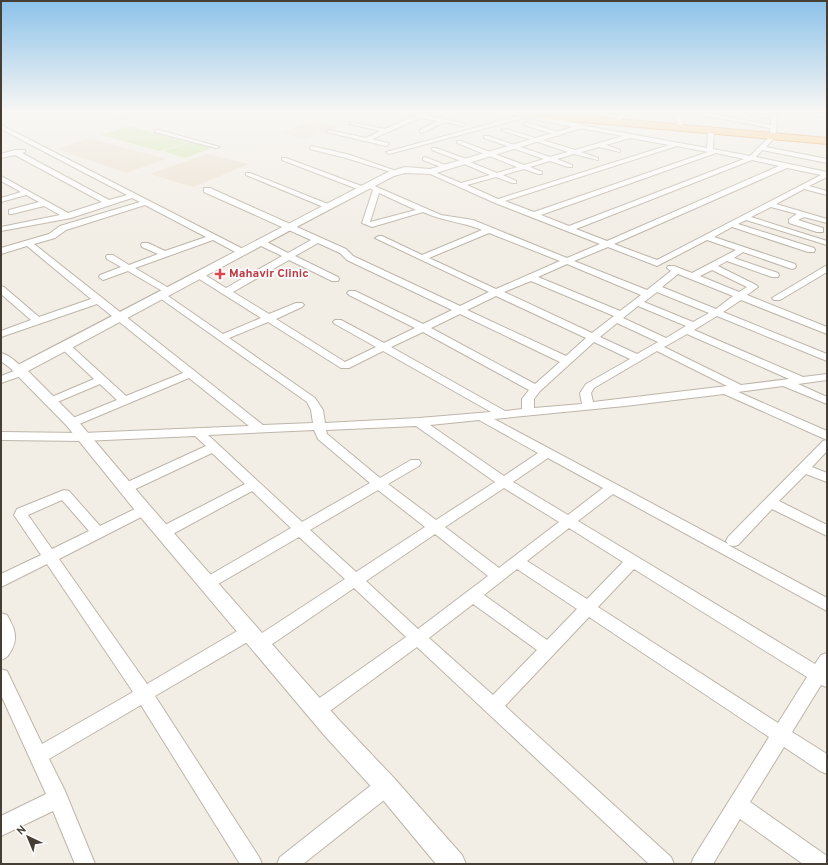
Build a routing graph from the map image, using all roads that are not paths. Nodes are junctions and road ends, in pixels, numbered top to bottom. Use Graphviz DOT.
graph roads {
  1 [pos="17,153"];
  2 [pos="53,153"];
  3 [pos="336,153"];
  4 [pos="446,153"];
  5 [pos="534,153"];
  6 [pos="570,153"];
  7 [pos="579,153"];
  8 [pos="647,153"];
  9 [pos="706,153"];
  10 [pos="726,153"];
  11 [pos="756,153"];
  12 [pos="788,153"];
  13 [pos="491,154"];
  14 [pos="60,157"];
  15 [pos="751,158"];
  16 [pos="284,159"];
  17 [pos="425,159"];
  18 [pos="550,159"];
  19 [pos="596,159"];
  20 [pos="466,161"];
  21 [pos="827,161"];
  22 [pos="35,163"];
  23 [pos="787,165"];
  24 [pos="78,166"];
  25 [pos="570,166"];
  26 [pos="446,167"];
  27 [pos="524,167"];
  28 [pos="396,172"];
  29 [pos="430,172"];
  30 [pos="53,173"];
  31 [pos="540,173"];
  32 [pos="248,174"];
  33 [pos="827,174"];
  34 [pos="496,175"];
  35 [pos="1,178"];
  36 [pos="514,182"];
  37 [pos="461,185"];
  38 [pos="369,187"];
  39 [pos="804,187"];
  40 [pos="207,190"];
  41 [pos="27,193"];
  42 [pos="827,193"];
  43 [pos="134,195"];
  44 [pos="1,200"];
  45 [pos="498,201"];
  46 [pos="147,202"];
  47 [pos="45,203"];
  48 [pos="109,203"];
  49 [pos="770,204"];
  50 [pos="328,206"];
  51 [pos="424,210"];
  52 [pos="12,212"];
  53 [pos="803,214"];
  54 [pos="67,215"];
  55 [pos="533,215"];
  56 [pos="745,217"];
  57 [pos="827,221"];
  58 [pos="80,223"];
  59 [pos="732,224"];
  60 [pos="288,227"];
  61 [pos="1,229"];
  62 [pos="569,229"];
  63 [pos="489,230"];
  64 [pos="820,230"];
  65 [pos="213,237"];
  66 [pos="707,237"];
  67 [pos="379,238"];
  68 [pos="317,240"];
  69 [pos="260,242"];
  70 [pos="28,243"];
  71 [pos="606,243"];
  72 [pos="826,243"];
  73 [pos="145,245"];
  74 [pos="743,249"];
  75 [pos="811,250"];
  76 [pos="1,251"];
  77 [pos="242,252"];
  78 [pos="164,254"];
  79 [pos="288,256"];
  80 [pos="110,257"];
  81 [pos="422,258"];
  82 [pos="727,258"];
  83 [pos="566,261"];
  84 [pos="657,263"];
  85 [pos="711,266"];
  86 [pos="792,266"];
  87 [pos="128,267"];
  88 [pos="827,268"];
  89 [pos="677,271"];
  90 [pos="775,275"];
  91 [pos="103,276"];
  92 [pos="199,276"];
  93 [pos="530,277"];
  94 [pos="692,277"];
  95 [pos="335,279"];
  96 [pos="1,289"];
  97 [pos="652,291"];
  98 [pos="226,292"];
  99 [pos="496,292"];
  100 [pos="352,293"];
  101 [pos="166,294"];
  102 [pos="740,296"];
  103 [pos="776,298"];
  104 [pos="98,300"];
  105 [pos="637,302"];
  106 [pos="299,305"];
  107 [pos="460,310"];
  108 [pos="716,312"];
  109 [pos="118,317"];
  110 [pos="618,317"];
  111 [pos="268,318"];
  112 [pos="38,321"];
  113 [pos="338,322"];
  114 [pos="423,328"];
  115 [pos="690,328"];
  116 [pos="827,331"];
  117 [pos="1,334"];
  118 [pos="593,337"];
  119 [pos="222,338"];
  120 [pos="666,342"];
  121 [pos="64,346"];
  122 [pos="656,347"];
  123 [pos="384,348"];
  124 [pos="1,356"];
  125 [pos="637,358"];
  126 [pos="827,358"];
  127 [pos="567,361"];
  128 [pos="20,371"];
  129 [pos="189,374"];
  130 [pos="827,377"];
  131 [pos="1,380"];
  132 [pos="101,380"];
  133 [pos="802,380"];
  134 [pos="785,382"];
  135 [pos="739,388"];
  136 [pos="536,389"];
  137 [pos="725,390"];
  138 [pos="51,401"];
  139 [pos="125,401"];
  140 [pos="827,401"];
  141 [pos="590,406"];
  142 [pos="528,412"];
  143 [pos="503,414"];
  144 [pos="480,416"];
  145 [pos="419,422"];
  146 [pos="320,426"];
  147 [pos="260,429"];
  148 [pos="78,430"];
  149 [pos="197,432"];
  150 [pos="1,436"];
  151 [pos="827,436"];
  152 [pos="827,444"];
  153 [pos="214,447"];
  154 [pos="547,453"];
  155 [pos="415,463"];
  156 [pos="804,468"];
  157 [pos="827,478"];
  158 [pos="504,482"];
  159 [pos="379,484"];
  160 [pos="254,486"];
  161 [pos="126,488"];
  162 [pos="612,488"];
  163 [pos="770,502"];
  164 [pos="144,510"];
  165 [pos="569,522"];
  166 [pos="435,527"];
  167 [pos="300,530"];
  168 [pos="827,531"];
  169 [pos="164,532"];
  170 [pos="98,533"];
  171 [pos="733,541"];
  172 [pos="51,557"];
  173 [pos="516,561"];
  174 [pos="633,561"];
  175 [pos="498,575"];
  176 [pos="1,581"];
  177 [pos="354,581"];
  178 [pos="208,583"];
  179 [pos="472,595"];
  180 [pos="826,603"];
  181 [pos="588,608"];
  182 [pos="1,619"];
  183 [pos="255,638"];
  184 [pos="418,638"];
  185 [pos="548,649"];
  186 [pos="1,653"];
  187 [pos="824,672"];
  188 [pos="1,676"];
  189 [pos="144,694"];
  190 [pos="494,706"];
  191 [pos="317,710"];
  192 [pos="780,735"];
  193 [pos="38,756"];
  194 [pos="827,765"];
  195 [pos="386,786"];
  196 [pos="58,798"];
  197 [pos="737,805"];
  198 [pos="1,826"];
  199 [pos="85,864"];
  200 [pos="252,864"];
  201 [pos="287,864"];
  202 [pos="453,864"];
  203 [pos="664,864"];
  204 [pos="701,864"];
  205 [pos="821,864"];
  1 -- 22 [label="street"];
  2 -- 14 [label="street"];
  3 -- 28 [label="street"];
  4 -- 20 [label="street"];
  5 -- 18 [label="street"];
  6 -- 18 [label="street"];
  7 -- 19 [label="street"];
  8 -- 45 [label="street"];
  9 -- 55 [label="street"];
  10 -- 15 [label="street"];
  11 -- 15 [label="street"];
  12 -- 21 [label="street"];
  13 -- 20 [label="street"];
  13 -- 27 [label="street"];
  14 -- 22 [label="street"];
  14 -- 24 [label="street"];
  15 -- 23 [label="street"];
  15 -- 62 [label="street"];
  16 -- 38 [label="street"];
  17 -- 26 [label="street"];
  18 -- 25 [label="street"];
  18 -- 27 [label="street"];
  20 -- 26 [label="street"];
  20 -- 34 [label="street"];
  22 -- 30 [label="street"];
  23 -- 33 [label="street"];
  23 -- 71 [label="street"];
  24 -- 30 [label="street"];
  24 -- 43 [label="street"];
  26 -- 29 [label="street"];
  27 -- 31 [label="street"];
  27 -- 34 [label="street"];
  28 -- 29 [label="street"];
  28 -- 38 [label="street"];
  29 -- 37 [label="street"];
  30 -- 48 [label="street"];
  32 -- 50 [label="street"];
  33 -- 39 [label="street"];
  34 -- 36 [label="street"];
  34 -- 37 [label="street"];
  35 -- 41 [label="street"];
  37 -- 45 [label="street"];
  38 -- 50 [label="street"];
  38 -- 51 [label="street"];
  38 -- 51 [label="street"];
  39 -- 42 [label="street"];
  39 -- 49 [label="street"];
  40 -- 60 [label="street"];
  41 -- 44 [label="street"];
  41 -- 47 [label="street"];
  43 -- 46 [label="street"];
  43 -- 48 [label="street"];
  45 -- 55 [label="street"];
  46 -- 58 [label="street"];
  46 -- 65 [label="street"];
  47 -- 52 [label="street"];
  47 -- 54 [label="street"];
  48 -- 54 [label="street"];
  49 -- 53 [label="street"];
  49 -- 56 [label="street"];
  50 -- 60 [label="street"];
  51 -- 63 [label="street"];
  53 -- 57 [label="street"];
  53 -- 64 [label="street"];
  54 -- 58 [label="street"];
  54 -- 61 [label="street"];
  55 -- 62 [label="street"];
  56 -- 59 [label="street"];
  56 -- 72 [label="street"];
  58 -- 70 [label="street"];
  59 -- 66 [label="street"];
  59 -- 75 [label="street"];
  60 -- 68 [label="street"];
  60 -- 69 [label="street"];
  62 -- 71 [label="street"];
  63 -- 81 [label="street"];
  63 -- 83 [label="street"];
  65 -- 77 [label="street"];
  65 -- 78 [label="street"];
  66 -- 74 [label="street"];
  66 -- 84 [label="street"];
  67 -- 81 [label="street"];
  68 -- 79 [label="street"];
  68 -- 107 [label="street"];
  69 -- 77 [label="street"];
  69 -- 79 [label="street"];
  70 -- 76 [label="street"];
  70 -- 104 [label="street"];
  71 -- 83 [label="street"];
  71 -- 84 [label="street"];
  73 -- 78 [label="street"];
  74 -- 82 [label="street"];
  74 -- 86 [label="street"];
  77 -- 92 [label="street"];
  78 -- 87 [label="street"];
  79 -- 95 [label="street"];
  79 -- 98 [label="street"];
  80 -- 87 [label="street"];
  81 -- 99 [label="street"];
  82 -- 85 [label="street"];
  82 -- 90 [label="street"];
  83 -- 93 [label="street"];
  83 -- 97 [label="street"];
  84 -- 89 [label="street"];
  85 -- 94 [label="street"];
  85 -- 102 [label="street"];
  87 -- 91 [label="street"];
  87 -- 101 [label="street"];
  88 -- 103 [label="street"];
  89 -- 94 [label="street"];
  89 -- 97 [label="street"];
  92 -- 98 [label="street"];
  92 -- 101 [label="street"];
  93 -- 99 [label="street"];
  93 -- 110 [label="street"];
  94 -- 102 [label="street"];
  96 -- 112 [label="street"];
  97 -- 105 [label="street"];
  97 -- 108 [label="street"];
  98 -- 111 [label="street"];
  99 -- 107 [label="street"];
  99 -- 118 [label="street"];
  100 -- 114 [label="street"];
  101 -- 109 [label="street"];
  101 -- 119 [label="street"];
  102 -- 108 [label="street"];
  102 -- 116 [label="street"];
  104 -- 109 [label="street"];
  104 -- 112 [label="street"];
  105 -- 110 [label="street"];
  105 -- 115 [label="street"];
  106 -- 111 [label="street"];
  107 -- 114 [label="street"];
  107 -- 127 [label="street"];
  108 -- 115 [label="street"];
  108 -- 126 [label="street"];
  109 -- 121 [label="street"];
  109 -- 129 [label="street"];
  110 -- 118 [label="street"];
  110 -- 120 [label="street"];
  111 -- 119 [label="street"];
  111 -- 123 [label="street"];
  112 -- 117 [label="street"];
  113 -- 123 [label="street"];
  114 -- 123 [label="street"];
  114 -- 136 [label="street"];
  115 -- 120 [label="street"];
  115 -- 133 [label="street"];
  118 -- 125 [label="street"];
  118 -- 127 [label="street"];
  119 -- 146 [label="street"];
  120 -- 122 [label="street"];
  121 -- 128 [label="street"];
  121 -- 132 [label="street"];
  122 -- 125 [label="street"];
  122 -- 135 [label="street"];
  123 -- 143 [label="street"];
  124 -- 128 [label="street"];
  125 -- 141 [label="street"];
  127 -- 136 [label="street"];
  128 -- 131 [label="street"];
  128 -- 138 [label="street"];
  129 -- 139 [label="street"];
  129 -- 147 [label="street"];
  130 -- 133 [label="street"];
  132 -- 138 [label="street"];
  132 -- 139 [label="street"];
  133 -- 134 [label="street"];
  134 -- 135 [label="street"];
  134 -- 140 [label="street"];
  135 -- 137 [label="street"];
  136 -- 142 [label="street"];
  137 -- 141 [label="street"];
  137 -- 151 [label="street"];
  138 -- 148 [label="street"];
  139 -- 148 [label="street"];
  141 -- 142 [label="street"];
  142 -- 143 [label="street"];
  143 -- 144 [label="street"];
  144 -- 145 [label="street"];
  144 -- 154 [label="street"];
  145 -- 146 [label="street"];
  145 -- 158 [label="street"];
  146 -- 147 [label="street"];
  146 -- 159 [label="street"];
  147 -- 149 [label="street"];
  148 -- 149 [label="street"];
  148 -- 150 [label="street"];
  148 -- 161 [label="street"];
  149 -- 153 [label="street"];
  152 -- 156 [label="street"];
  153 -- 160 [label="street"];
  153 -- 161 [label="street"];
  154 -- 158 [label="street"];
  154 -- 162 [label="street"];
  155 -- 159 [label="street"];
  156 -- 157 [label="street"];
  156 -- 163 [label="street"];
  158 -- 165 [label="street"];
  158 -- 166 [label="street"];
  159 -- 166 [label="street"];
  159 -- 167 [label="street"];
  160 -- 167 [label="street"];
  160 -- 169 [label="street"];
  161 -- 164 [label="street"];
  162 -- 165 [label="street"];
  162 -- 180 [label="street"];
  163 -- 168 [label="street"];
  163 -- 171 [label="street"];
  164 -- 169 [label="street"];
  164 -- 170 [label="street"];
  165 -- 173 [label="street"];
  165 -- 174 [label="street"];
  166 -- 175 [label="street"];
  166 -- 177 [label="street"];
  167 -- 177 [label="street"];
  167 -- 178 [label="street"];
  169 -- 178 [label="street"];
  170 -- 172 [label="street"];
  170 -- 172 [label="street"];
  172 -- 176 [label="street"];
  172 -- 189 [label="street"];
  173 -- 175 [label="street"];
  173 -- 181 [label="street"];
  174 -- 181 [label="street"];
  174 -- 187 [label="street"];
  175 -- 179 [label="street"];
  177 -- 183 [label="street"];
  177 -- 184 [label="street"];
  178 -- 183 [label="street"];
  179 -- 184 [label="street"];
  179 -- 185 [label="street"];
  181 -- 185 [label="street"];
  181 -- 192 [label="street"];
  182 -- 186 [label="street"];
  183 -- 189 [label="street"];
  183 -- 191 [label="street"];
  184 -- 190 [label="street"];
  184 -- 191 [label="street"];
  185 -- 190 [label="street"];
  187 -- 192 [label="street"];
  188 -- 193 [label="street"];
  189 -- 193 [label="street"];
  189 -- 200 [label="street"];
  190 -- 203 [label="street"];
  191 -- 195 [label="street"];
  192 -- 194 [label="street"];
  192 -- 197 [label="street"];
  193 -- 196 [label="street"];
  195 -- 201 [label="street"];
  195 -- 202 [label="street"];
  196 -- 198 [label="street"];
  196 -- 199 [label="street"];
  197 -- 204 [label="street"];
  197 -- 205 [label="street"];
}
